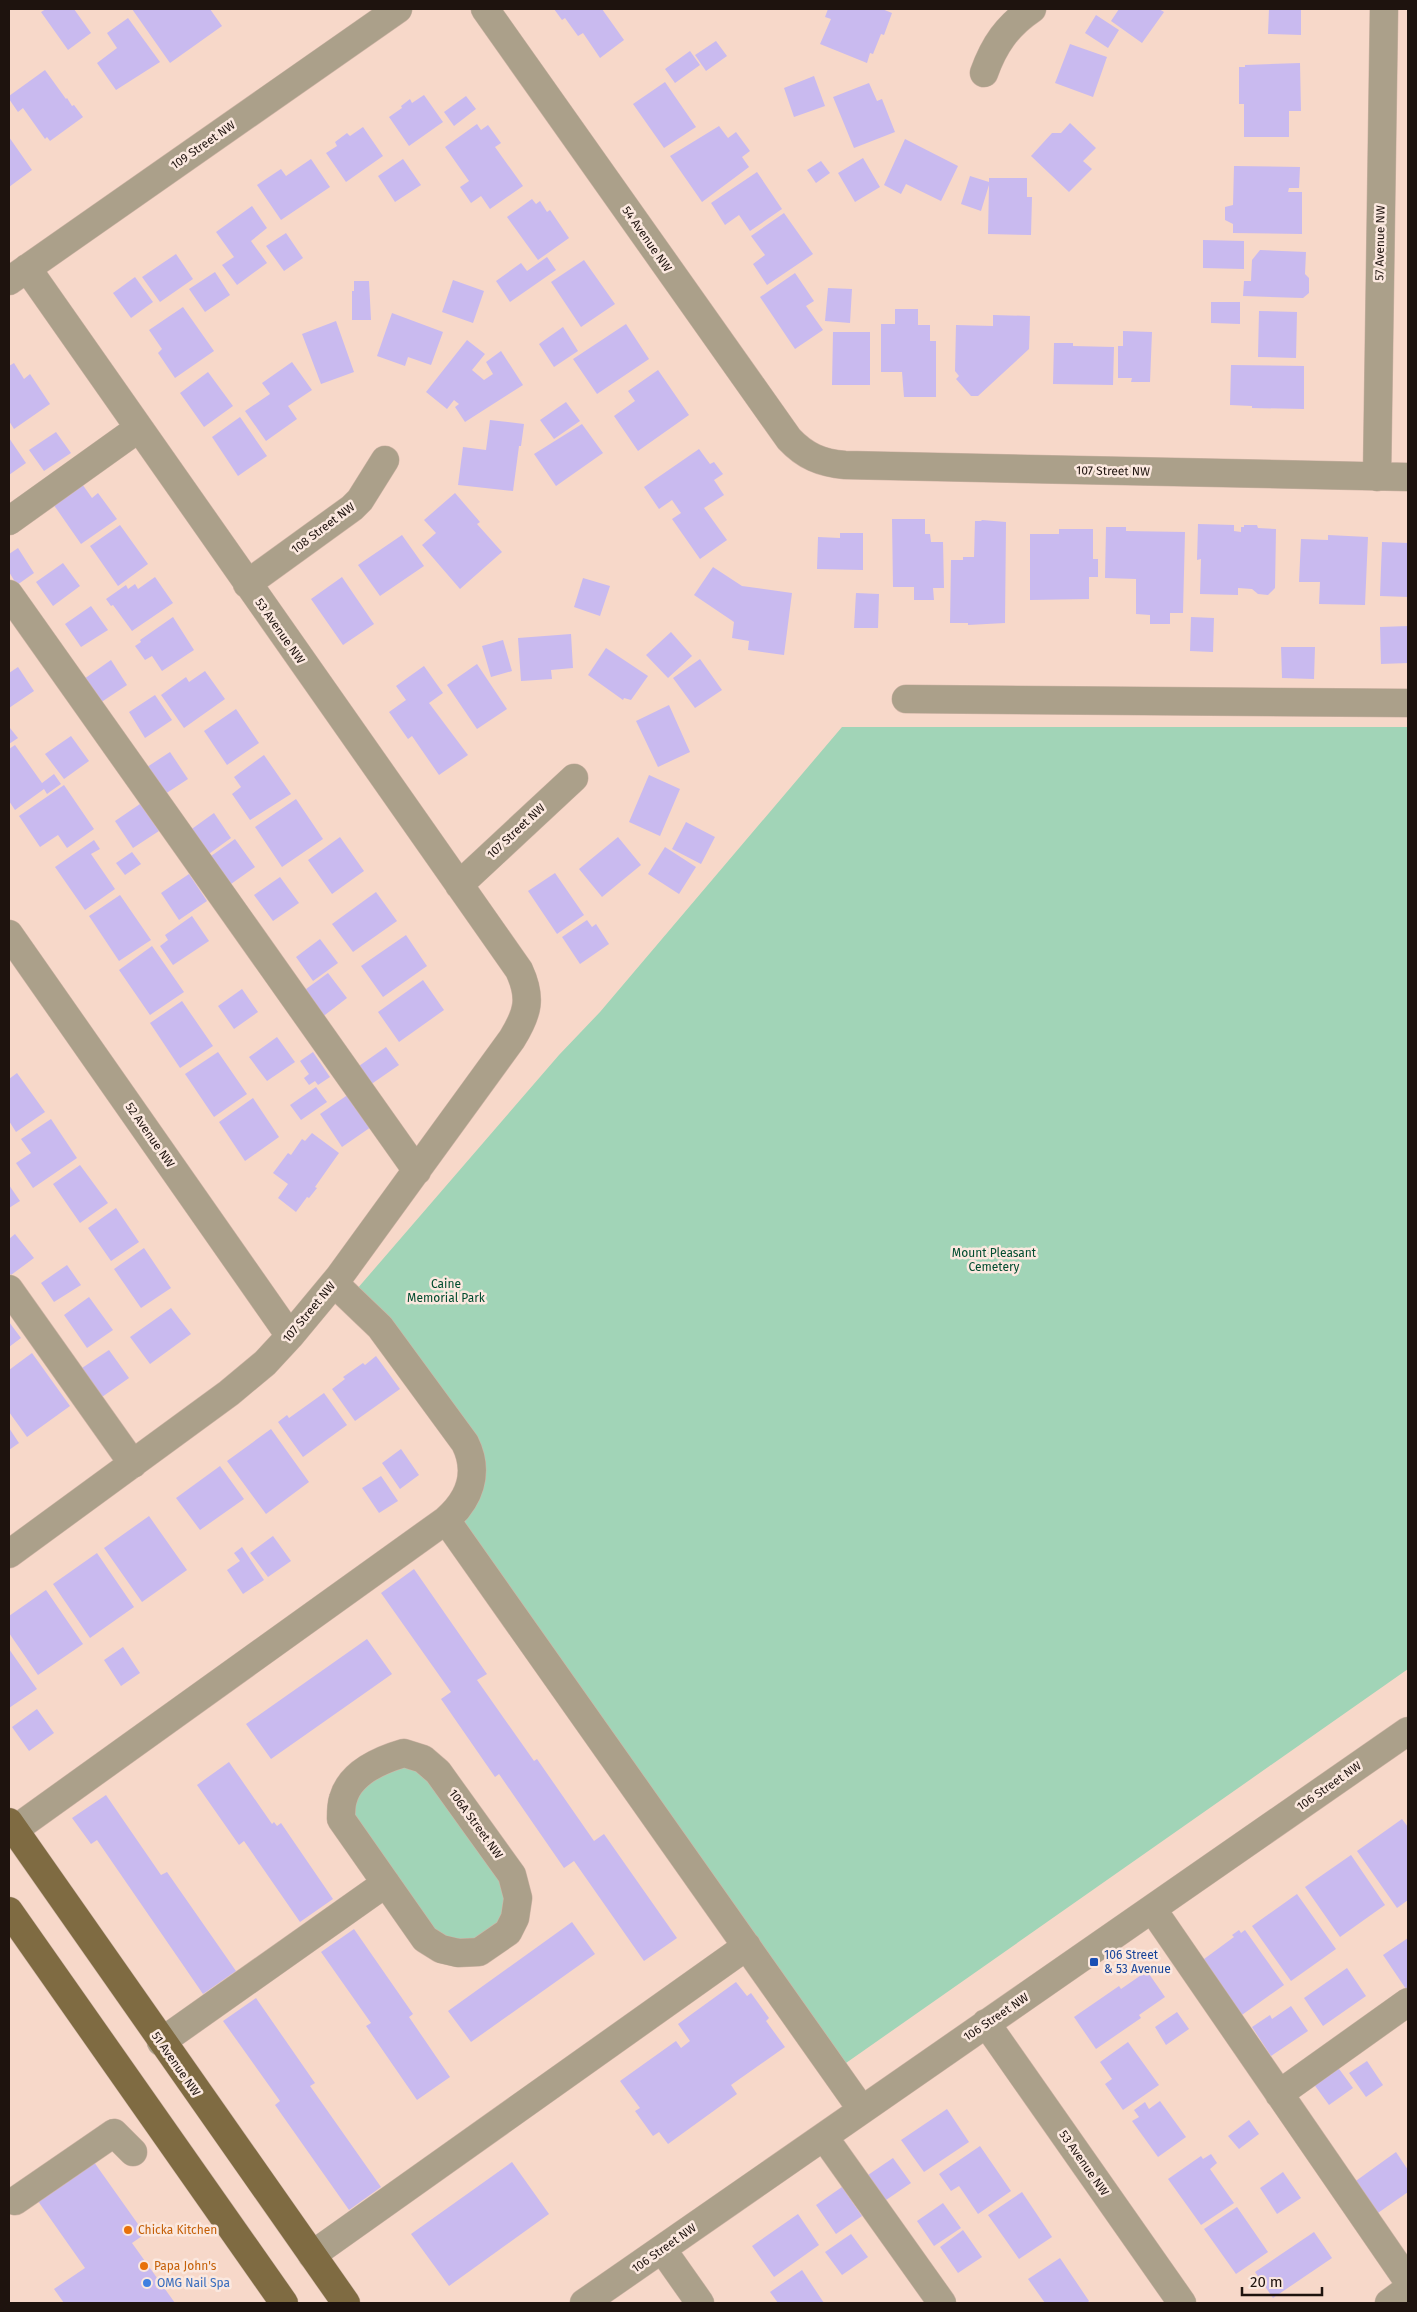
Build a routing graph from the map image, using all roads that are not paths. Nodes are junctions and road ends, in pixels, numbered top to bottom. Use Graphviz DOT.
graph roads {
  1 [pos="398,9"];
  2 [pos="485,9"];
  3 [pos="1032,9"];
  4 [pos="1384,9"];
  5 [pos="984,73"];
  6 [pos="18,275"];
  7 [pos="139,428"];
  8 [pos="385,460"];
  9 [pos="817,460"];
  10 [pos="1377,477"];
  11 [pos="1408,477"];
  12 [pos="9,521"];
  13 [pos="247,584"];
  14 [pos="9,594"];
  15 [pos="906,699"];
  16 [pos="1408,703"];
  17 [pos="574,778"];
  18 [pos="459,885"];
  19 [pos="9,934"];
  20 [pos="528,995"];
  21 [pos="417,1171"];
  22 [pos="334,1283"];
  23 [pos="9,1289"];
  24 [pos="290,1336"];
  25 [pos="133,1464"];
  26 [pos="446,1520"];
  27 [pos="9,1554"];
  28 [pos="1408,1730"];
  29 [pos="11,1826"];
  30 [pos="386,1883"];
  31 [pos="1152,1910"];
  32 [pos="9,1911"];
  33 [pos="746,1946"];
  34 [pos="1408,2002"];
  35 [pos="986,2023"];
  36 [pos="161,2042"];
  37 [pos="1279,2094"];
  38 [pos="862,2110"];
  39 [pos="824,2137"];
  40 [pos="133,2152"];
  41 [pos="15,2201"];
  42 [pos="662,2249"];
  43 [pos="312,2255"];
  44 [pos="1408,2281"];
  45 [pos="1408,2290"];
  46 [pos="590,2302"];
  47 [pos="284,2303"];
  48 [pos="346,2303"];
  49 [pos="700,2303"];
  50 [pos="942,2303"];
  51 [pos="1182,2303"];
  52 [pos="1388,2303"];
  1 -- 6 [label="street, 109 Street NW"];
  2 -- 9 [label="street, 54 Avenue NW"];
  3 -- 5 [label="street"];
  4 -- 10 [label="street, 57 Avenue NW"];
  6 -- 7 [label="street, 53 Avenue NW"];
  7 -- 12 [label="street"];
  7 -- 13 [label="street, 53 Avenue NW"];
  8 -- 13 [label="street, 108 Street NW"];
  9 -- 10 [label="street, 107 Street NW"];
  10 -- 11 [label="street, 107 Street NW"];
  13 -- 18 [label="street, 53 Avenue NW"];
  14 -- 21 [label="street"];
  15 -- 16 [label="street"];
  17 -- 18 [label="street, 107 Street NW"];
  18 -- 20 [label="street, 53 Avenue NW"];
  19 -- 24 [label="street, 52 Avenue NW"];
  20 -- 21 [label="street, 107 Street NW"];
  21 -- 22 [label="street, 107 Street NW"];
  22 -- 24 [label="street, 107 Street NW"];
  22 -- 26 [label="street"];
  23 -- 25 [label="street"];
  24 -- 25 [label="street, 107 Street NW"];
  25 -- 27 [label="street, 107 Street NW"];
  26 -- 29 [label="street"];
  26 -- 33 [label="street"];
  28 -- 31 [label="street, 106 Street NW"];
  29 -- 36 [label="main road, 51 Avenue NW"];
  30 -- 30 [label="street, 106A Street NW"];
  30 -- 36 [label="street"];
  31 -- 35 [label="street, 106 Street NW"];
  31 -- 37 [label="street"];
  32 -- 47 [label="main road"];
  33 -- 38 [label="street"];
  33 -- 43 [label="street"];
  34 -- 37 [label="street"];
  35 -- 38 [label="street, 106 Street NW"];
  35 -- 51 [label="street, 53 Avenue NW"];
  36 -- 43 [label="main road, 51 Avenue NW"];
  37 -- 44 [label="street"];
  38 -- 39 [label="street, 106 Street NW"];
  39 -- 42 [label="street, 106 Street NW"];
  39 -- 50 [label="street"];
  40 -- 41 [label="street"];
  42 -- 46 [label="street, 106 Street NW"];
  42 -- 49 [label="street"];
  43 -- 48 [label="main road, 51 Avenue NW"];
  45 -- 52 [label="street"];
}
